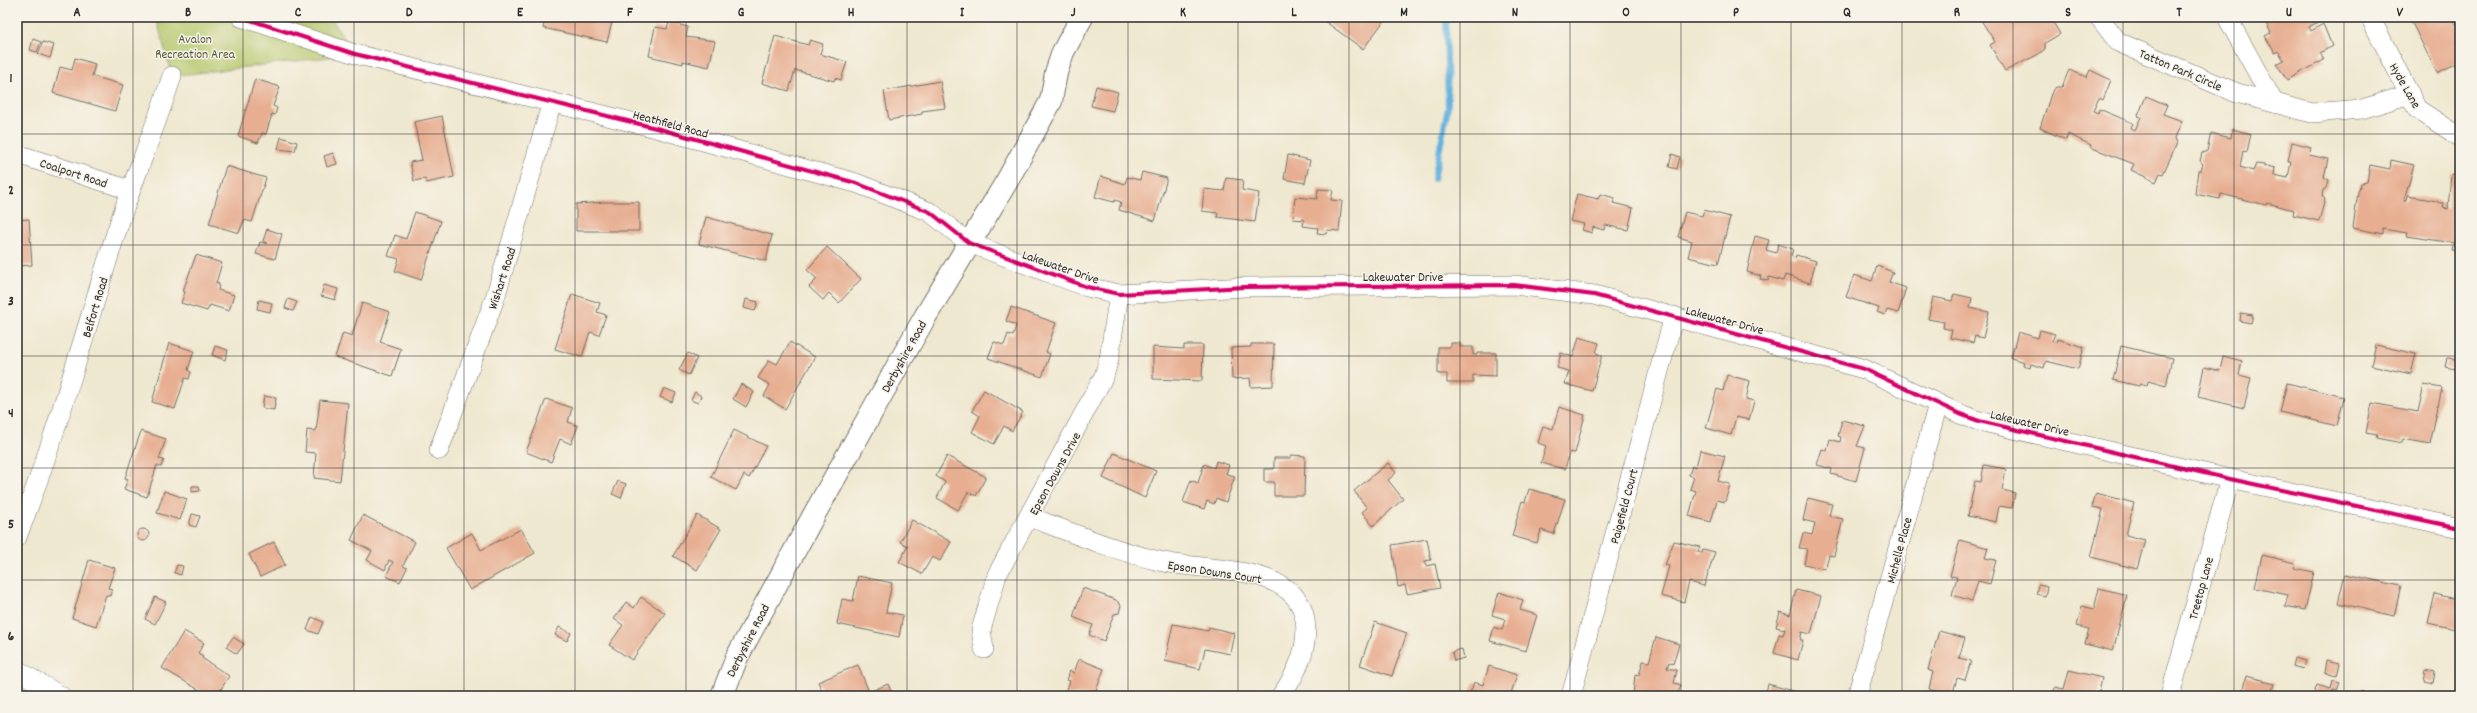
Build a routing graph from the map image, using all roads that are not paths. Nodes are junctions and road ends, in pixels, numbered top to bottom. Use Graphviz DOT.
graph roads {
  1 [pos="241,17"];
  2 [pos="1082,17"];
  3 [pos="2099,17"];
  4 [pos="2227,17"];
  5 [pos="2370,17"];
  6 [pos="172,76"];
  7 [pos="2410,94"];
  8 [pos="552,102"];
  9 [pos="2274,103"];
  10 [pos="2460,137"];
  11 [pos="17,154"];
  12 [pos="130,190"];
  13 [pos="969,243"];
  14 [pos="1120,294"];
  15 [pos="1674,316"];
  16 [pos="1938,404"];
  17 [pos="439,450"];
  18 [pos="2230,479"];
  19 [pos="1030,517"];
  20 [pos="2460,528"];
  21 [pos="17,538"];
  22 [pos="984,649"];
  23 [pos="17,670"];
  24 [pos="61,696"];
  25 [pos="722,696"];
  26 [pos="1282,696"];
  27 [pos="1571,696"];
  28 [pos="1857,696"];
  29 [pos="2170,696"];
  1 -- 8 [label="street, Heathfield Road"];
  2 -- 13 [label="street, Derbyshire Road"];
  3 -- 9 [label="street, Tatton Park Circle"];
  4 -- 9 [label="street"];
  5 -- 7 [label="street, Hyde Lane"];
  6 -- 12 [label="street, Belfort Road"];
  7 -- 9 [label="street, Tatton Park Circle"];
  7 -- 10 [label="street, Hyde Lane"];
  8 -- 13 [label="street, Heathfield Road"];
  8 -- 17 [label="street, Wishart Road"];
  11 -- 12 [label="street, Coalport Road"];
  12 -- 21 [label="street, Belfort Road"];
  13 -- 14 [label="street, Lakewater Drive"];
  13 -- 25 [label="street, Derbyshire Road"];
  14 -- 15 [label="street, Lakewater Drive"];
  14 -- 19 [label="street, Epson Downs Drive"];
  15 -- 16 [label="street, Lakewater Drive"];
  15 -- 27 [label="street, Paigefield Court"];
  16 -- 18 [label="street, Lakewater Drive"];
  16 -- 28 [label="street, Michelle Place"];
  18 -- 20 [label="street, Lakewater Drive"];
  18 -- 29 [label="street, Treetop Lane"];
  19 -- 22 [label="street, Epson Downs Drive"];
  19 -- 26 [label="street, Epson Downs Court"];
  23 -- 24 [label="street"];
}
